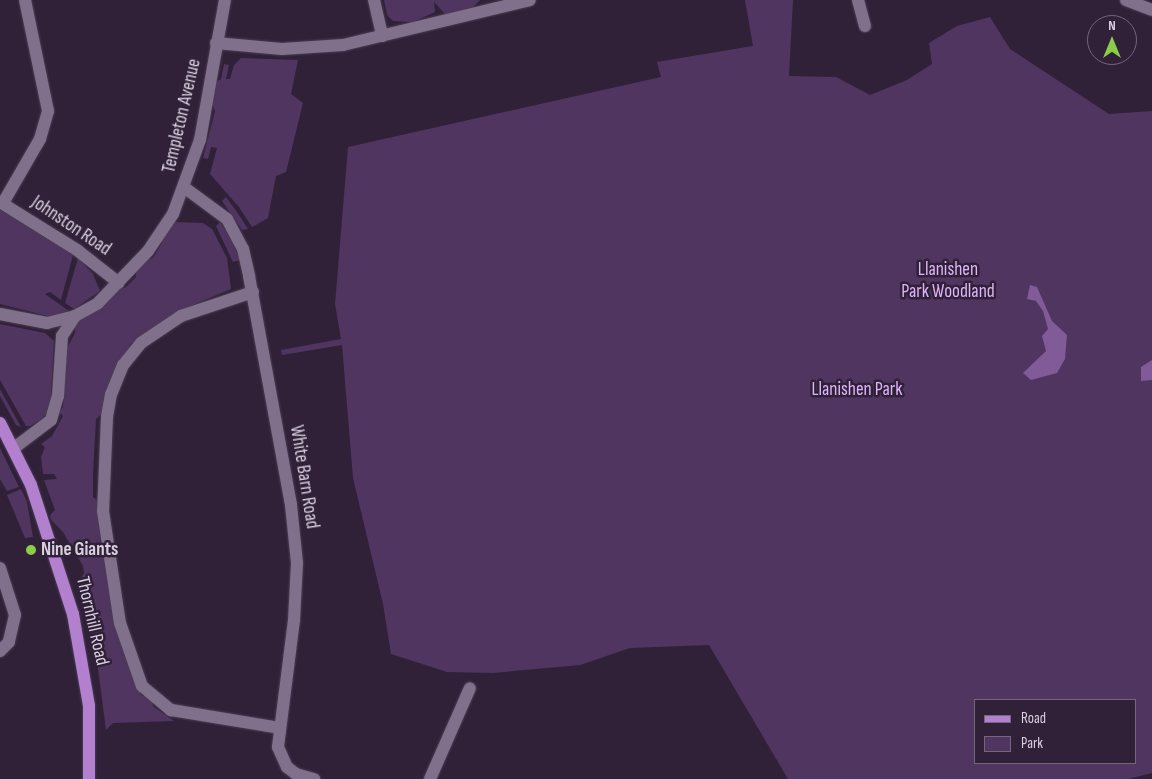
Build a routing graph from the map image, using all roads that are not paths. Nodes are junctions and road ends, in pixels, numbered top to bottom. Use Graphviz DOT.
graph roads {
  1 [pos="25,0"];
  2 [pos="225,0"];
  3 [pos="374,0"];
  4 [pos="530,0"];
  5 [pos="858,0"];
  6 [pos="1126,0"];
  7 [pos="1152,10"];
  8 [pos="865,26"];
  9 [pos="382,36"];
  10 [pos="216,44"];
  11 [pos="184,188"];
  12 [pos="1,202"];
  13 [pos="119,283"];
  14 [pos="253,292"];
  15 [pos="0,314"];
  16 [pos="75,316"];
  17 [pos="0,423"];
  18 [pos="14,448"];
  19 [pos="0,568"];
  20 [pos="0,651"];
  21 [pos="470,688"];
  22 [pos="280,728"];
  23 [pos="89,779"];
  24 [pos="314,779"];
  25 [pos="430,779"];
  1 -- 12 [label="street"];
  2 -- 10 [label="street, Templeton Avenue"];
  3 -- 9 [label="street"];
  4 -- 9 [label="street"];
  5 -- 8 [label="street"];
  6 -- 7 [label="street"];
  9 -- 10 [label="street"];
  10 -- 11 [label="street, Templeton Avenue"];
  11 -- 13 [label="street, Templeton Avenue"];
  11 -- 14 [label="street, White Barn Road"];
  12 -- 13 [label="street, Johnston Road"];
  13 -- 16 [label="street, Templeton Avenue"];
  14 -- 22 [label="street, White Barn Road"];
  14 -- 22 [label="street"];
  15 -- 16 [label="street, Templeton Avenue"];
  16 -- 18 [label="street, Templeton Avenue"];
  17 -- 18 [label="main road, Thornhill Road"];
  18 -- 23 [label="main road, Thornhill Road"];
  19 -- 20 [label="street"];
  21 -- 25 [label="street"];
  22 -- 24 [label="street, White Barn Road"];
}
